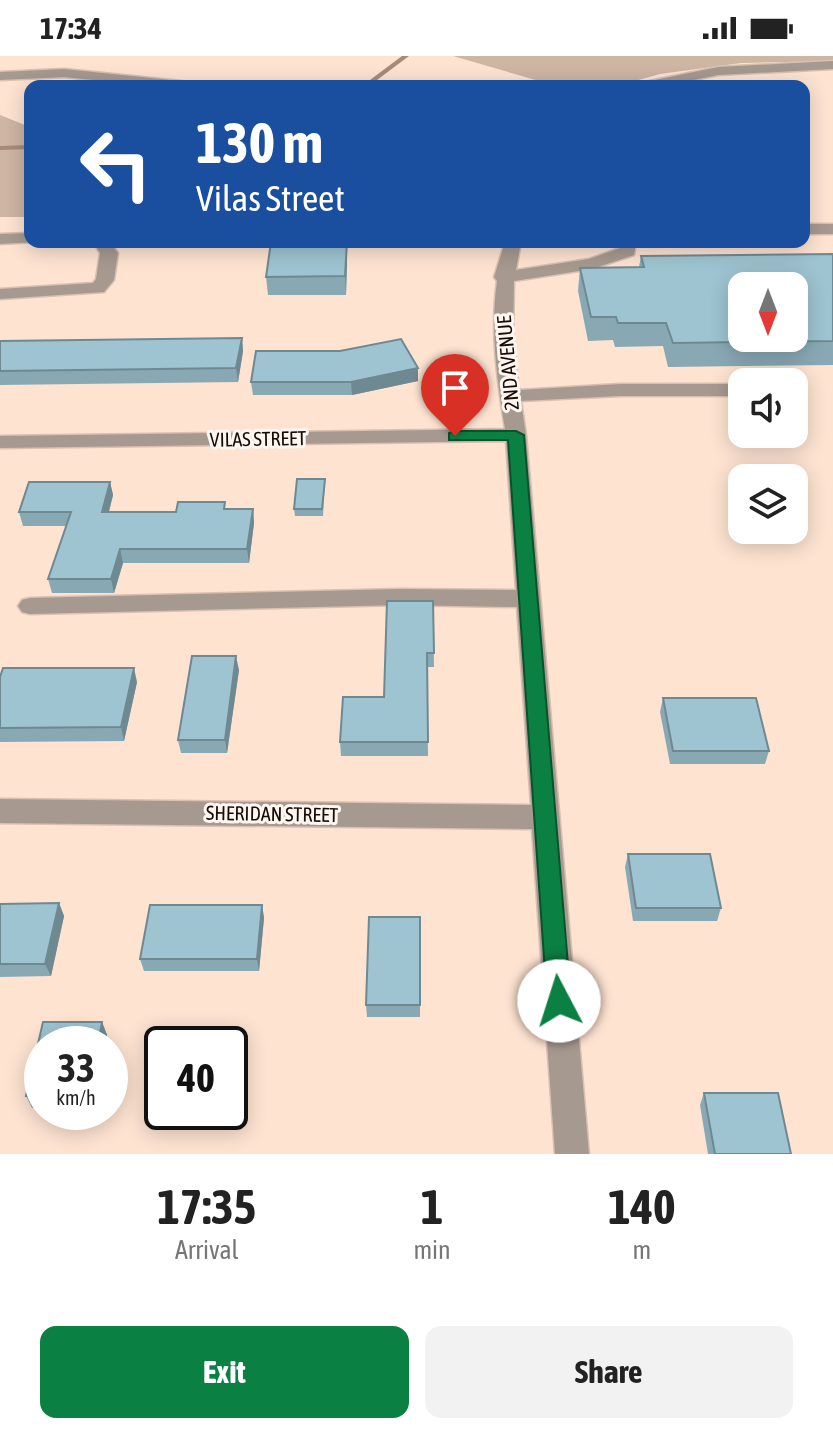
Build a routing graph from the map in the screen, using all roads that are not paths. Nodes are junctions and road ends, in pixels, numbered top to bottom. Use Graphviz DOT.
graph roads {
  1 [pos="833,65"];
  2 [pos="833,75"];
  3 [pos="0,76"];
  4 [pos="33,76"];
  5 [pos="64,80"];
  6 [pos="132,80"];
  7 [pos="674,80"];
  8 [pos="746,80"];
  9 [pos="810,229"];
  10 [pos="833,229"];
  11 [pos="24,238"];
  12 [pos="0,239"];
  13 [pos="105,248"];
  14 [pos="511,248"];
  15 [pos="628,248"];
  16 [pos="503,277"];
  17 [pos="0,294"];
  18 [pos="728,390"];
  19 [pos="509,396"];
  20 [pos="516,435"];
  21 [pos="0,442"];
  22 [pos="528,599"];
  23 [pos="30,606"];
  24 [pos="0,811"];
  25 [pos="544,817"];
  26 [pos="572,1154"];
  1 -- 7 [label="street"];
  2 -- 8 [label="street"];
  3 -- 4 [label="street"];
  4 -- 5 [label="street"];
  4 -- 6 [label="street"];
  9 -- 10 [label="street"];
  11 -- 12 [label="street"];
  13 -- 17 [label="street"];
  14 -- 16 [label="street, 2ND AVENUE"];
  15 -- 16 [label="street"];
  16 -- 19 [label="street, 2ND AVENUE"];
  18 -- 19 [label="street"];
  19 -- 20 [label="street, 2ND AVENUE"];
  20 -- 21 [label="street, VILAS STREET"];
  20 -- 22 [label="street, 2ND AVENUE"];
  22 -- 23 [label="street"];
  22 -- 25 [label="street, 2ND AVENUE"];
  24 -- 25 [label="street, SHERIDAN STREET"];
  25 -- 26 [label="street, 2ND AVENUE"];
}
